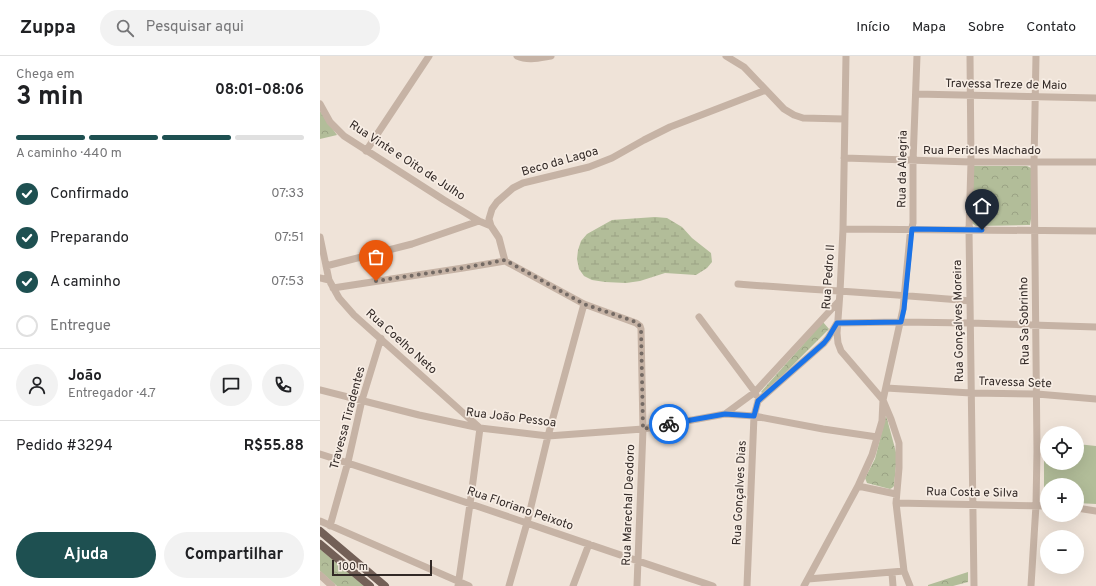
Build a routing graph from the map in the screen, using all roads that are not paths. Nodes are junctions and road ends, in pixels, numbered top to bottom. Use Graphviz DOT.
graph roads {
  1 [pos="429,56"];
  2 [pos="516,56"];
  3 [pos="551,56"];
  4 [pos="726,56"];
  5 [pos="846,56"];
  6 [pos="917,56"];
  7 [pos="970,56"];
  8 [pos="1036,56"];
  9 [pos="766,90"];
  10 [pos="916,94"];
  11 [pos="970,96"];
  12 [pos="1036,97"];
  13 [pos="1096,98"];
  14 [pos="320,104"];
  15 [pos="844,119"];
  16 [pos="366,151"];
  17 [pos="844,158"];
  18 [pos="913,161"];
  19 [pos="971,162"];
  20 [pos="1096,162"];
  21 [pos="1034,163"];
  22 [pos="479,221"];
  23 [pos="491,226"];
  24 [pos="843,229"];
  25 [pos="912,229"];
  26 [pos="969,230"];
  27 [pos="1034,230"];
  28 [pos="1096,231"];
  29 [pos="320,237"];
  30 [pos="505,260"];
  31 [pos="326,266"];
  32 [pos="320,278"];
  33 [pos="329,280"];
  34 [pos="738,284"];
  35 [pos="333,288"];
  36 [pos="840,292"];
  37 [pos="905,295"];
  38 [pos="840,301"];
  39 [pos="970,301"];
  40 [pos="584,304"];
  41 [pos="699,318"];
  42 [pos="901,322"];
  43 [pos="837,323"];
  44 [pos="970,323"];
  45 [pos="1036,325"];
  46 [pos="1096,327"];
  47 [pos="381,338"];
  48 [pos="886,388"];
  49 [pos="320,390"];
  50 [pos="755,392"];
  51 [pos="971,393"];
  52 [pos="1037,394"];
  53 [pos="1096,399"];
  54 [pos="362,400"];
  55 [pos="883,400"];
  56 [pos="758,401"];
  57 [pos="725,414"];
  58 [pos="754,416"];
  59 [pos="480,428"];
  60 [pos="643,429"];
  61 [pos="548,436"];
  62 [pos="877,437"];
  63 [pos="320,454"];
  64 [pos="348,462"];
  65 [pos="858,486"];
  66 [pos="896,494"];
  67 [pos="896,503"];
  68 [pos="470,504"];
  69 [pos="973,505"];
  70 [pos="1036,505"];
  71 [pos="1040,505"];
  72 [pos="1084,509"];
  73 [pos="1096,511"];
  74 [pos="320,521"];
  75 [pos="527,523"];
  76 [pos="330,526"];
  77 [pos="320,531"];
  78 [pos="320,544"];
  79 [pos="589,544"];
  80 [pos="639,562"];
  81 [pos="904,571"];
  82 [pos="892,573"];
  83 [pos="320,575"];
  84 [pos="806,583"];
  85 [pos="458,584"];
  86 [pos="332,586"];
  87 [pos="370,586"];
  88 [pos="386,586"];
  89 [pos="469,586"];
  90 [pos="509,586"];
  91 [pos="573,586"];
  92 [pos="637,586"];
  93 [pos="713,586"];
  94 [pos="747,586"];
  95 [pos="893,586"];
  96 [pos="910,586"];
  97 [pos="974,586"];
  98 [pos="1031,586"];
  1 -- 16 [label="street"];
  2 -- 3 [label="street"];
  4 -- 9 [label="street"];
  5 -- 15 [label="street, Rua Pedro II"];
  6 -- 10 [label="street, Rua da Alegria"];
  7 -- 11 [label="street, Rua Gonçalves Moreira"];
  8 -- 12 [label="street, Rua Sa Sobrinho"];
  9 -- 15 [label="street"];
  9 -- 23 [label="street, Beco da Lagoa"];
  10 -- 11 [label="street, Travessa Treze de Maio"];
  10 -- 18 [label="street, Rua da Alegria"];
  11 -- 12 [label="street, Travessa Treze de Maio"];
  11 -- 19 [label="street, Rua Gonçalves Moreira"];
  12 -- 13 [label="street, Travessa Treze de Maio"];
  12 -- 21 [label="street, Rua Sa Sobrinho"];
  14 -- 16 [label="street, Rua Vinte e Oito de Julho"];
  15 -- 17 [label="street, Rua Pedro II"];
  16 -- 22 [label="street, Rua Vinte e Oito de Julho"];
  17 -- 18 [label="street, Rua Pericles Machado"];
  17 -- 24 [label="street, Rua Pedro II"];
  18 -- 19 [label="street, Rua Pericles Machado"];
  18 -- 25 [label="street, Rua da Alegria"];
  19 -- 21 [label="street, Rua Pericles Machado"];
  19 -- 26 [label="street, Rua Gonçalves Moreira"];
  20 -- 21 [label="street, Rua Pericles Machado"];
  21 -- 27 [label="street, Rua Sa Sobrinho"];
  22 -- 23 [label="street, Rua Vinte e Oito de Julho"];
  22 -- 31 [label="street"];
  23 -- 30 [label="street"];
  24 -- 25 [label="street"];
  24 -- 36 [label="street, Rua Pedro II"];
  25 -- 26 [label="street"];
  25 -- 37 [label="street, Rua da Alegria"];
  26 -- 27 [label="street"];
  26 -- 39 [label="street, Rua Gonçalves Moreira"];
  27 -- 28 [label="street"];
  27 -- 45 [label="street, Rua Sa Sobrinho"];
  29 -- 31 [label="street, Rua Coelho Neto"];
  30 -- 35 [label="street"];
  30 -- 40 [label="street"];
  31 -- 33 [label="street, Rua Coelho Neto"];
  32 -- 33 [label="street"];
  33 -- 35 [label="street, Rua Coelho Neto"];
  34 -- 36 [label="street"];
  35 -- 47 [label="street, Rua Coelho Neto"];
  36 -- 37 [label="street"];
  36 -- 38 [label="street, Rua Pedro II"];
  37 -- 39 [label="street"];
  37 -- 42 [label="street, Rua da Alegria"];
  38 -- 43 [label="street, Rua Pedro II"];
  38 -- 50 [label="street, Rua João Pessoa"];
  39 -- 44 [label="street, Rua Gonçalves Moreira"];
  40 -- 60 [label="street, Rua Marechal Deodoro"];
  40 -- 61 [label="street"];
  41 -- 50 [label="street"];
  42 -- 43 [label="street"];
  42 -- 44 [label="street"];
  42 -- 48 [label="street, Rua da Alegria"];
  43 -- 55 [label="street, Rua Pedro II"];
  43 -- 56 [label="street"];
  44 -- 45 [label="street"];
  44 -- 51 [label="street, Rua Gonçalves Moreira"];
  45 -- 46 [label="street"];
  45 -- 52 [label="street, Rua Sa Sobrinho"];
  47 -- 54 [label="street, Travessa Tiradentes"];
  47 -- 59 [label="street, Rua Coelho Neto"];
  48 -- 51 [label="street, Travessa Sete"];
  48 -- 55 [label="street, Rua da Alegria"];
  49 -- 54 [label="street, Rua João Pessoa"];
  50 -- 56 [label="street"];
  50 -- 57 [label="street, Rua João Pessoa"];
  51 -- 52 [label="street, Travessa Sete"];
  51 -- 69 [label="street, Rua Gonçalves Moreira"];
  52 -- 53 [label="street, Travessa Sete"];
  52 -- 70 [label="street, Rua Sa Sobrinho"];
  54 -- 59 [label="street, Rua João Pessoa"];
  54 -- 64 [label="street, Travessa Tiradentes"];
  55 -- 62 [label="street"];
  55 -- 66 [label="street, Rua Pedro II"];
  56 -- 58 [label="street, Rua Gonçalves Dias"];
  57 -- 58 [label="street, Rua João Pessoa"];
  57 -- 60 [label="street, Rua João Pessoa"];
  58 -- 62 [label="street, Rua João Pessoa"];
  58 -- 94 [label="street, Rua Gonçalves Dias"];
  59 -- 61 [label="street, Rua João Pessoa"];
  59 -- 68 [label="street"];
  60 -- 61 [label="street, Rua João Pessoa"];
  60 -- 80 [label="street, Rua Marechal Deodoro"];
  61 -- 75 [label="street"];
  62 -- 65 [label="street"];
  63 -- 64 [label="street, Rua Floriano Peixoto"];
  64 -- 68 [label="street, Rua Floriano Peixoto"];
  64 -- 76 [label="street, Travessa Tiradentes"];
  65 -- 66 [label="street"];
  65 -- 84 [label="street"];
  66 -- 67 [label="street, Rua Pedro II"];
  67 -- 69 [label="street, Rua Costa e Silva"];
  67 -- 81 [label="street, Rua Pedro II"];
  68 -- 75 [label="street, Rua Floriano Peixoto"];
  68 -- 85 [label="street"];
  69 -- 70 [label="street, Rua Costa e Silva"];
  69 -- 97 [label="street, Rua Gonçalves Moreira"];
  70 -- 71 [label="street, Rua Costa e Silva"];
  70 -- 98 [label="street, Rua Sa Sobrinho"];
  72 -- 73 [label="street"];
  74 -- 76 [label="street"];
  75 -- 79 [label="street, Rua Floriano Peixoto"];
  75 -- 90 [label="street"];
  76 -- 85 [label="street"];
  77 -- 88 [label="main road"];
  78 -- 87 [label="main road"];
  79 -- 80 [label="street, Rua Floriano Peixoto"];
  79 -- 91 [label="street"];
  80 -- 92 [label="street, Rua Marechal Deodoro"];
  80 -- 93 [label="street, Rua Floriano Peixoto"];
  81 -- 82 [label="street"];
  81 -- 96 [label="street, Rua Pedro II"];
  82 -- 84 [label="street"];
  82 -- 95 [label="street"];
  83 -- 86 [label="street"];
  85 -- 89 [label="street"];
}
